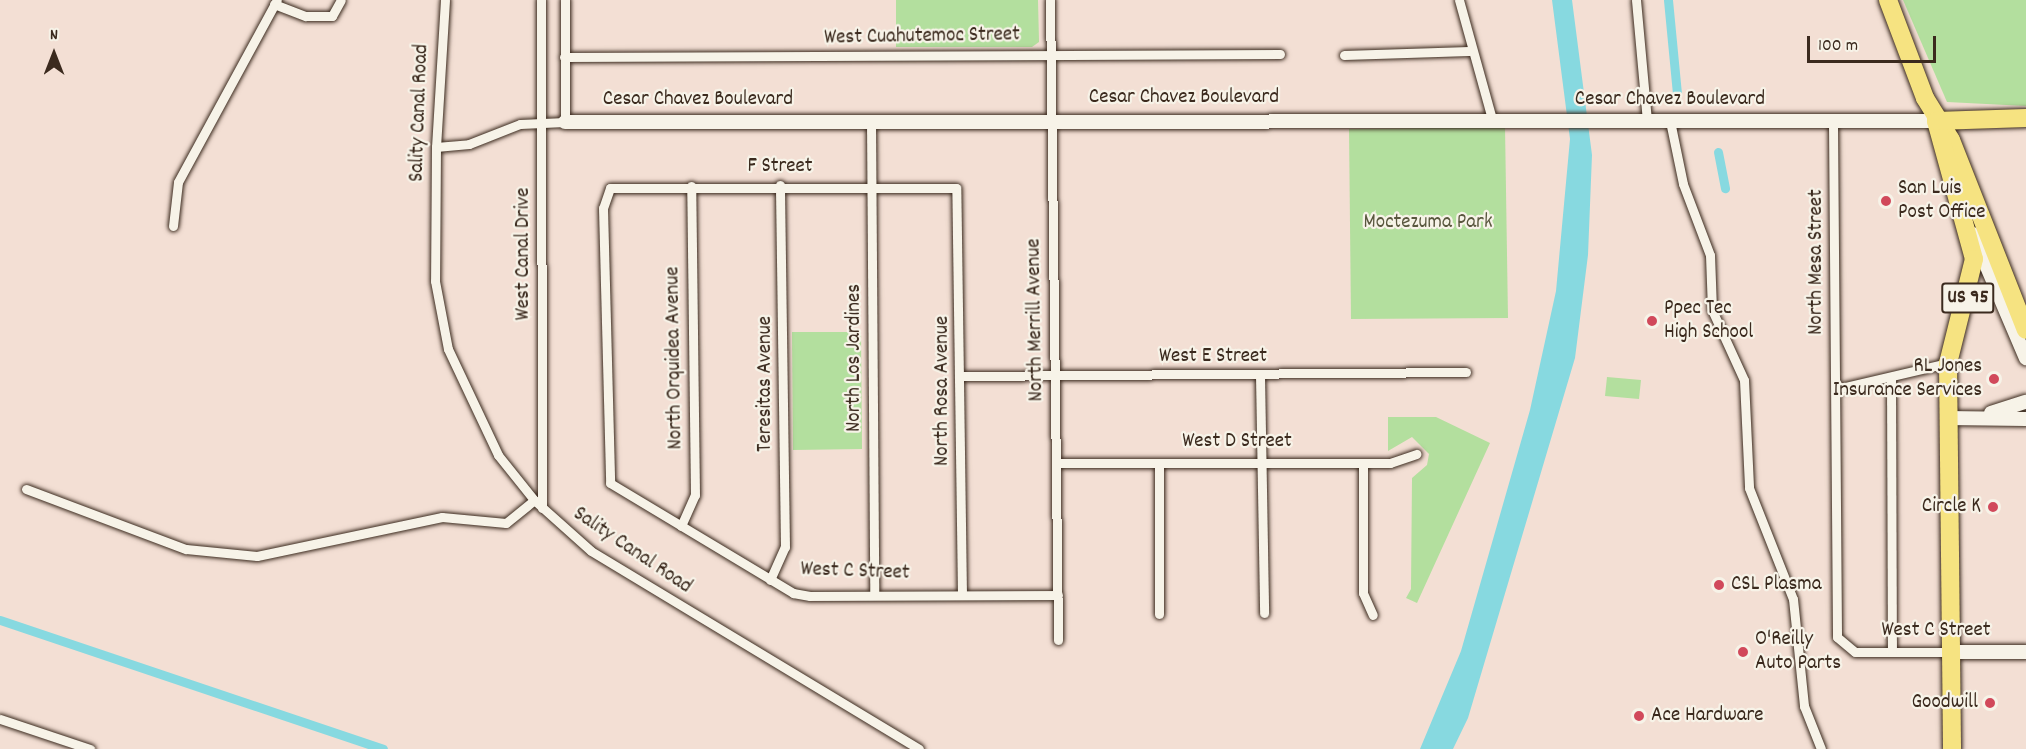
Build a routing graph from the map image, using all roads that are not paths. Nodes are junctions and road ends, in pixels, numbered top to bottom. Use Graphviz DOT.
graph roads {
  1 [pos="341,0"];
  2 [pos="445,0"];
  3 [pos="541,0"];
  4 [pos="565,0"];
  5 [pos="1050,0"];
  6 [pos="1459,0"];
  7 [pos="1636,0"];
  8 [pos="1888,0"];
  9 [pos="275,2"];
  10 [pos="1469,51"];
  11 [pos="1050,53"];
  12 [pos="1280,54"];
  13 [pos="1344,55"];
  14 [pos="564,57"];
  15 [pos="2026,118"];
  16 [pos="1492,119"];
  17 [pos="871,120"];
  18 [pos="1051,120"];
  19 [pos="1670,121"];
  20 [pos="542,122"];
  21 [pos="565,122"];
  22 [pos="1647,122"];
  23 [pos="1936,122"];
  24 [pos="1833,123"];
  25 [pos="435,147"];
  26 [pos="871,184"];
  27 [pos="780,185"];
  28 [pos="691,186"];
  29 [pos="956,188"];
  30 [pos="173,226"];
  31 [pos="1970,230"];
  32 [pos="2026,330"];
  33 [pos="2026,358"];
  34 [pos="1948,363"];
  35 [pos="1466,372"];
  36 [pos="1260,375"];
  37 [pos="961,376"];
  38 [pos="1055,376"];
  39 [pos="1891,376"];
  40 [pos="1836,389"];
  41 [pos="2026,401"];
  42 [pos="2026,411"];
  43 [pos="1947,418"];
  44 [pos="1980,418"];
  45 [pos="2026,419"];
  46 [pos="1416,454"];
  47 [pos="1057,463"];
  48 [pos="1159,463"];
  49 [pos="1263,463"];
  50 [pos="1363,463"];
  51 [pos="610,483"];
  52 [pos="26,489"];
  53 [pos="534,500"];
  54 [pos="542,508"];
  55 [pos="681,526"];
  56 [pos="770,580"];
  57 [pos="962,594"];
  58 [pos="874,595"];
  59 [pos="1058,595"];
  60 [pos="1264,613"];
  61 [pos="1159,614"];
  62 [pos="1373,615"];
  63 [pos="1059,640"];
  64 [pos="1847,650"];
  65 [pos="1892,652"];
  66 [pos="1949,652"];
  67 [pos="2026,652"];
  68 [pos="0,719"];
  69 [pos="90,749"];
  70 [pos="919,749"];
  71 [pos="1821,749"];
  72 [pos="1952,749"];
  1 -- 9 [label="street"];
  2 -- 25 [label="street, Sality Canal Road"];
  3 -- 20 [label="street, West Canal Drive"];
  4 -- 14 [label="street"];
  5 -- 11 [label="street, North Merrill Avenue"];
  6 -- 10 [label="street"];
  7 -- 22 [label="street"];
  8 -- 23 [label="highway, US 95"];
  9 -- 30 [label="street"];
  10 -- 13 [label="street"];
  10 -- 16 [label="street"];
  11 -- 12 [label="street, West Cuahutemoc Street"];
  11 -- 14 [label="street, West Cuahutemoc Street"];
  11 -- 18 [label="street, North Merrill Avenue"];
  14 -- 21 [label="street"];
  15 -- 23 [label="highway"];
  16 -- 18 [label="street, Cesar Chavez Boulevard"];
  16 -- 22 [label="street, Cesar Chavez Boulevard"];
  17 -- 18 [label="street, Cesar Chavez Boulevard"];
  17 -- 21 [label="street, Cesar Chavez Boulevard"];
  17 -- 26 [label="street, North Los Jardines"];
  18 -- 38 [label="street, North Merrill Avenue"];
  19 -- 22 [label="street, Cesar Chavez Boulevard"];
  19 -- 24 [label="street, Cesar Chavez Boulevard"];
  19 -- 71 [label="street"];
  20 -- 21 [label="street, Cesar Chavez Boulevard"];
  20 -- 25 [label="street, Cesar Chavez Boulevard"];
  20 -- 54 [label="street, West Canal Drive"];
  23 -- 24 [label="street, Cesar Chavez Boulevard"];
  23 -- 31 [label="highway, US 95"];
  23 -- 32 [label="highway, US 95"];
  24 -- 40 [label="street, North Mesa Street"];
  25 -- 53 [label="street, Sality Canal Road"];
  26 -- 27 [label="street, F Street"];
  26 -- 29 [label="street, F Street"];
  26 -- 58 [label="street, North Los Jardines"];
  27 -- 28 [label="street, F Street"];
  27 -- 56 [label="street, Teresitas Avenue"];
  28 -- 51 [label="street, F Street"];
  28 -- 55 [label="street, North Orquidea Avenue"];
  29 -- 37 [label="street, North Rosa Avenue"];
  31 -- 33 [label="street, US 95"];
  31 -- 34 [label="highway, US 95"];
  34 -- 39 [label="street"];
  34 -- 43 [label="highway, US 95"];
  35 -- 36 [label="street, West E Street"];
  36 -- 38 [label="street, West E Street"];
  36 -- 49 [label="street"];
  37 -- 38 [label="street, West E Street"];
  37 -- 57 [label="street, North Rosa Avenue"];
  38 -- 47 [label="street, North Merrill Avenue"];
  39 -- 40 [label="street"];
  39 -- 65 [label="street"];
  40 -- 64 [label="street, North Mesa Street"];
  41 -- 42 [label="street"];
  41 -- 44 [label="street"];
  43 -- 44 [label="street"];
  43 -- 66 [label="highway, US 95"];
  44 -- 45 [label="street"];
  46 -- 50 [label="street, West D Street"];
  47 -- 48 [label="street, West D Street"];
  47 -- 59 [label="street, North Merrill Avenue"];
  48 -- 49 [label="street, West D Street"];
  48 -- 61 [label="street"];
  49 -- 50 [label="street, West D Street"];
  49 -- 60 [label="street"];
  50 -- 62 [label="street"];
  51 -- 55 [label="street, West C Street"];
  52 -- 53 [label="street"];
  53 -- 54 [label="street, Sality Canal Road"];
  54 -- 70 [label="street, Sality Canal Road"];
  55 -- 56 [label="street, West C Street"];
  56 -- 58 [label="street, West C Street"];
  57 -- 58 [label="street, West C Street"];
  57 -- 59 [label="street, West C Street"];
  59 -- 63 [label="street, North Merrill Avenue"];
  64 -- 65 [label="street, West C Street"];
  65 -- 66 [label="street, West C Street"];
  66 -- 67 [label="street, West C Street"];
  66 -- 72 [label="highway, US 95"];
  68 -- 69 [label="street"];
}
